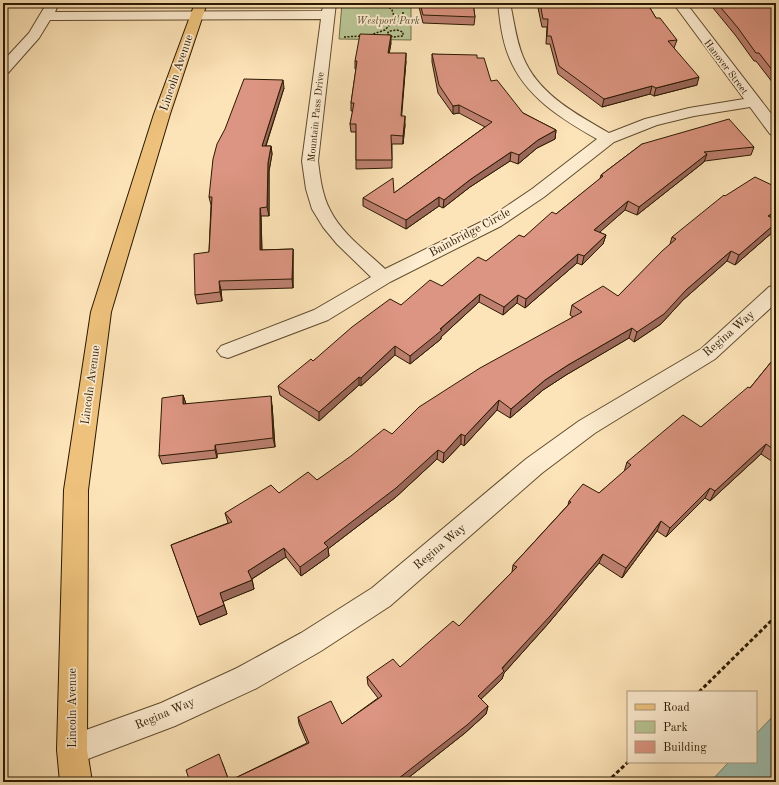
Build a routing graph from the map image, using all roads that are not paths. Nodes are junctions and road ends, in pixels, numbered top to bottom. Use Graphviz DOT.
graph roads {
  1 [pos="54,3"];
  2 [pos="504,3"];
  3 [pos="679,3"];
  4 [pos="199,9"];
  5 [pos="329,9"];
  6 [pos="46,16"];
  7 [pos="3,70"];
  8 [pos="753,102"];
  9 [pos="776,131"];
  10 [pos="608,139"];
  11 [pos="383,278"];
  12 [pos="776,292"];
  13 [pos="228,351"];
  14 [pos="72,750"];
  15 [pos="76,782"];
  1 -- 6 [label="street"];
  2 -- 10 [label="street"];
  3 -- 8 [label="street, Hanover Street"];
  4 -- 5 [label="street"];
  4 -- 6 [label="street"];
  4 -- 14 [label="main road, Lincoln Avenue"];
  5 -- 11 [label="street, Mountain Pass Drive"];
  6 -- 7 [label="street"];
  8 -- 9 [label="street, Hanover Street"];
  8 -- 10 [label="street, Bainbridge Circle"];
  10 -- 11 [label="street, Bainbridge Circle"];
  11 -- 13 [label="street, Bainbridge Circle"];
  12 -- 14 [label="street, Regina Way"];
  14 -- 15 [label="main road, Lincoln Avenue"];
}
